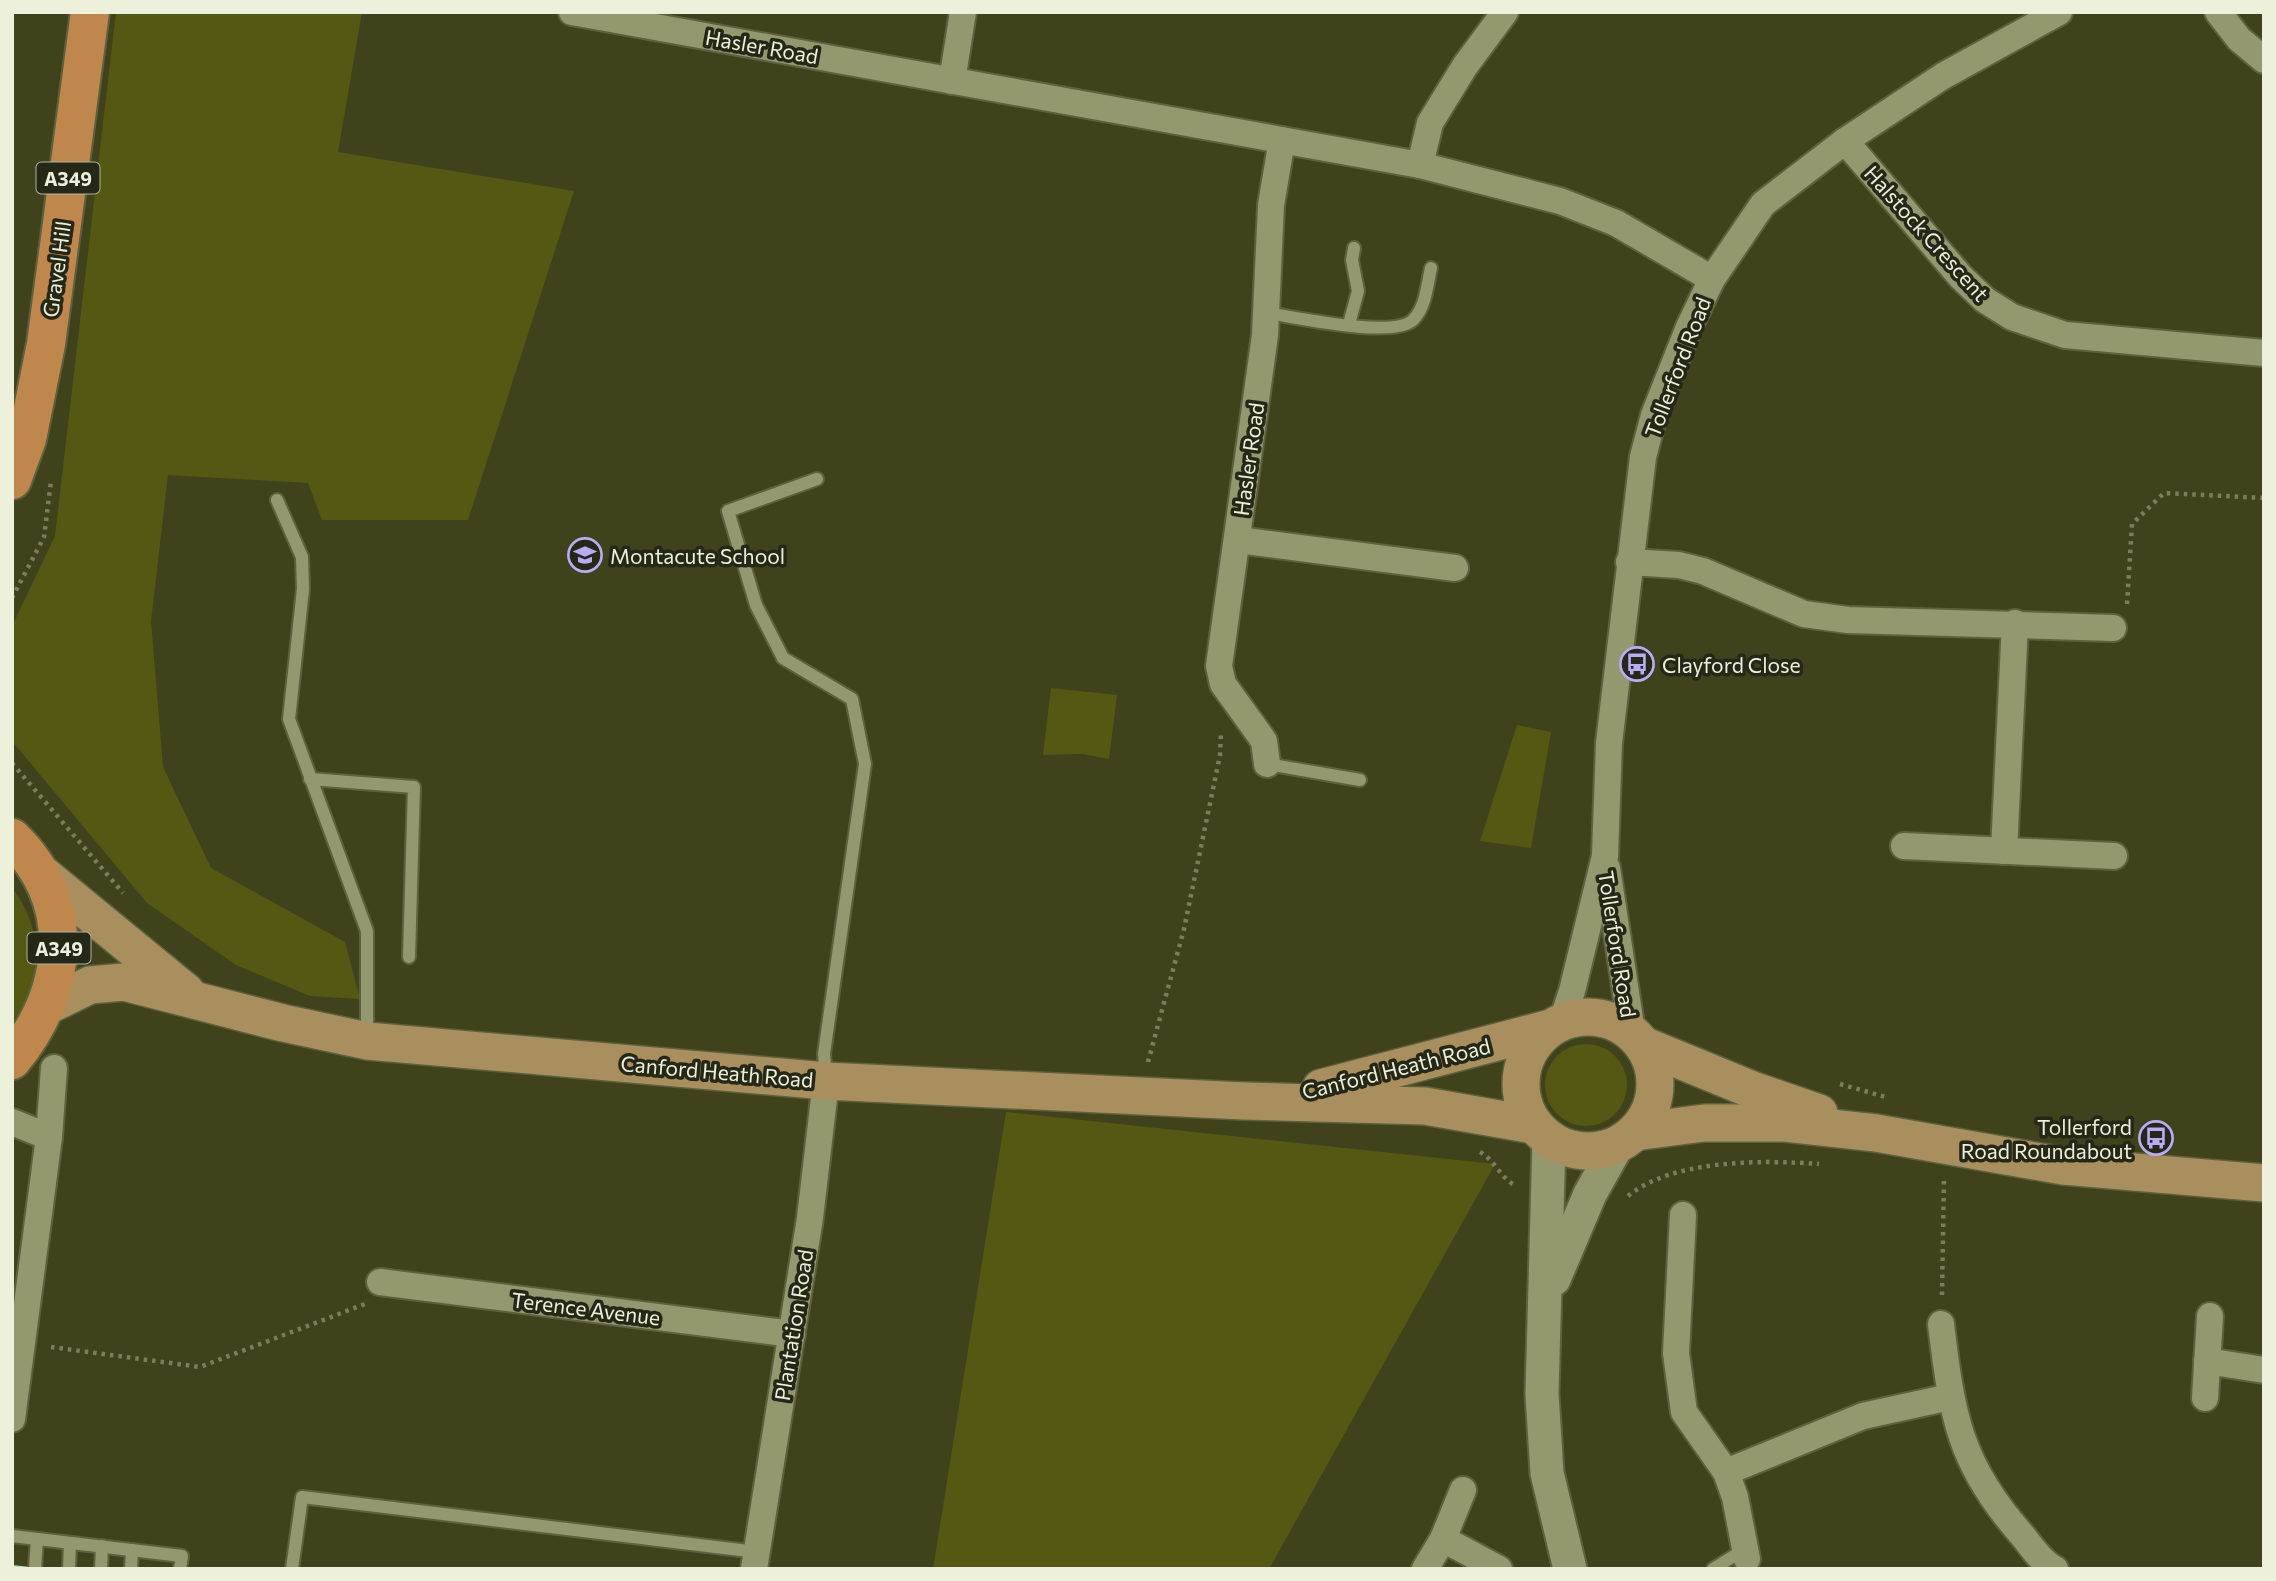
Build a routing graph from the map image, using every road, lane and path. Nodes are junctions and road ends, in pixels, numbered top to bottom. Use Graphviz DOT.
graph roads {
  1 [pos="90,12"];
  2 [pos="572,12"];
  3 [pos="962,12"];
  4 [pos="1505,12"];
  5 [pos="2059,12"];
  6 [pos="2218,12"];
  7 [pos="2264,60"];
  8 [pos="952,81"];
  9 [pos="1282,141"];
  10 [pos="1845,141"];
  11 [pos="1420,165"];
  12 [pos="1354,248"];
  13 [pos="1431,268"];
  14 [pos="1712,279"];
  15 [pos="1267,313"];
  16 [pos="1349,324"];
  17 [pos="2264,353"];
  18 [pos="817,479"];
  19 [pos="12,481"];
  20 [pos="2264,498"];
  21 [pos="276,500"];
  22 [pos="1237,540"];
  23 [pos="1629,562"];
  24 [pos="1455,568"];
  25 [pos="2015,623"];
  26 [pos="2113,628"];
  27 [pos="1223,684"];
  28 [pos="12,763"];
  29 [pos="1267,764"];
  30 [pos="310,779"];
  31 [pos="1360,780"];
  32 [pos="12,838"];
  33 [pos="1904,846"];
  34 [pos="2004,851"];
  35 [pos="1605,856"];
  36 [pos="2114,856"];
  37 [pos="41,873"];
  38 [pos="129,900"];
  39 [pos="409,957"];
  40 [pos="195,999"];
  41 [pos="47,1006"];
  42 [pos="1555,1025"];
  43 [pos="1638,1038"];
  44 [pos="367,1041"];
  45 [pos="12,1060"];
  46 [pos="54,1068"];
  47 [pos="826,1081"];
  48 [pos="1138,1097"];
  49 [pos="1244,1101"];
  50 [pos="12,1122"];
  51 [pos="1541,1132"];
  52 [pos="1876,1133"];
  53 [pos="49,1137"];
  54 [pos="1627,1138"];
  55 [pos="1944,1177"];
  56 [pos="2264,1183"];
  57 [pos="1683,1215"];
  58 [pos="380,1282"];
  59 [pos="1547,1301"];
  60 [pos="2210,1316"];
  61 [pos="1941,1324"];
  62 [pos="792,1334"];
  63 [pos="22,1343"];
  64 [pos="2207,1360"];
  65 [pos="2264,1370"];
  66 [pos="1950,1397"];
  67 [pos="2205,1398"];
  68 [pos="12,1419"];
  69 [pos="1726,1472"];
  70 [pos="1463,1490"];
  71 [pos="12,1536"];
  72 [pos="37,1539"];
  73 [pos="1443,1539"];
  74 [pos="70,1543"];
  75 [pos="102,1546"];
  76 [pos="132,1550"];
  77 [pos="1746,1554"];
  78 [pos="756,1560"];
  79 [pos="2051,1568"];
  80 [pos="35,1569"];
  81 [pos="69,1569"];
  82 [pos="101,1569"];
  83 [pos="131,1569"];
  84 [pos="180,1569"];
  85 [pos="292,1569"];
  86 [pos="1425,1569"];
  87 [pos="1499,1569"];
  88 [pos="1570,1569"];
  89 [pos="1713,1569"];
  1 -- 19 [label="main road, Gravel Hill / A349"];
  2 -- 8 [label="street, Hasler Road"];
  3 -- 8 [label="street"];
  4 -- 11 [label="street"];
  5 -- 10 [label="street, Tollerford Road"];
  6 -- 7 [label="street"];
  8 -- 9 [label="street, Hasler Road"];
  9 -- 11 [label="street, Hasler Road"];
  9 -- 15 [label="street, Hasler Road"];
  10 -- 14 [label="street, Tollerford Road"];
  10 -- 17 [label="street, Halstock Crescent"];
  11 -- 14 [label="street, Hasler Road"];
  12 -- 16 [label="lane"];
  13 -- 16 [label="lane"];
  14 -- 23 [label="street, Tollerford Road"];
  15 -- 16 [label="lane"];
  15 -- 22 [label="street, Hasler Road"];
  18 -- 47 [label="lane"];
  20 -- 26 [label="path"];
  21 -- 30 [label="lane"];
  22 -- 24 [label="street"];
  22 -- 27 [label="street, Hasler Road"];
  23 -- 25 [label="street"];
  23 -- 35 [label="street, Tollerford Road"];
  25 -- 26 [label="street"];
  25 -- 34 [label="street"];
  27 -- 29 [label="street"];
  27 -- 48 [label="path"];
  28 -- 38 [label="path"];
  29 -- 31 [label="lane"];
  30 -- 39 [label="lane"];
  30 -- 44 [label="lane"];
  32 -- 37 [label="main road, A349"];
  33 -- 34 [label="street"];
  34 -- 36 [label="street"];
  35 -- 42 [label="street, Tollerford Road"];
  35 -- 43 [label="street, Tollerford Road"];
  37 -- 40 [label="main road, Canford Heath Road"];
  37 -- 41 [label="main road, A349"];
  40 -- 41 [label="main road, Canford Heath Road"];
  40 -- 44 [label="main road, Canford Heath Road"];
  41 -- 45 [label="main road, A349"];
  42 -- 43 [label="main road"];
  42 -- 49 [label="main road, Canford Heath Road"];
  42 -- 51 [label="main road"];
  43 -- 52 [label="main road"];
  43 -- 54 [label="main road"];
  44 -- 47 [label="main road, Canford Heath Road"];
  46 -- 53 [label="street"];
  47 -- 48 [label="main road, Canford Heath Road"];
  47 -- 62 [label="street, Plantation Road"];
  48 -- 49 [label="main road, Canford Heath Road"];
  49 -- 51 [label="main road, Canford Heath Road"];
  50 -- 53 [label="street"];
  51 -- 54 [label="main road"];
  51 -- 59 [label="street"];
  52 -- 54 [label="main road"];
  52 -- 56 [label="main road"];
  53 -- 63 [label="street"];
  54 -- 59 [label="street"];
  55 -- 61 [label="path"];
  57 -- 69 [label="street"];
  58 -- 62 [label="street, Terence Avenue"];
  58 -- 63 [label="path"];
  59 -- 88 [label="street"];
  60 -- 64 [label="street"];
  61 -- 66 [label="street"];
  62 -- 78 [label="street, Plantation Road"];
  63 -- 68 [label="street"];
  64 -- 65 [label="street"];
  64 -- 67 [label="street"];
  66 -- 69 [label="street"];
  66 -- 79 [label="street"];
  69 -- 77 [label="street"];
  70 -- 73 [label="street"];
  71 -- 72 [label="lane"];
  72 -- 74 [label="lane"];
  72 -- 80 [label="lane"];
  73 -- 86 [label="street"];
  73 -- 87 [label="street"];
  74 -- 75 [label="lane"];
  74 -- 81 [label="lane"];
  75 -- 76 [label="lane"];
  75 -- 82 [label="lane"];
  76 -- 83 [label="lane"];
  76 -- 84 [label="lane"];
  77 -- 89 [label="lane"];
  78 -- 85 [label="lane"];
}
